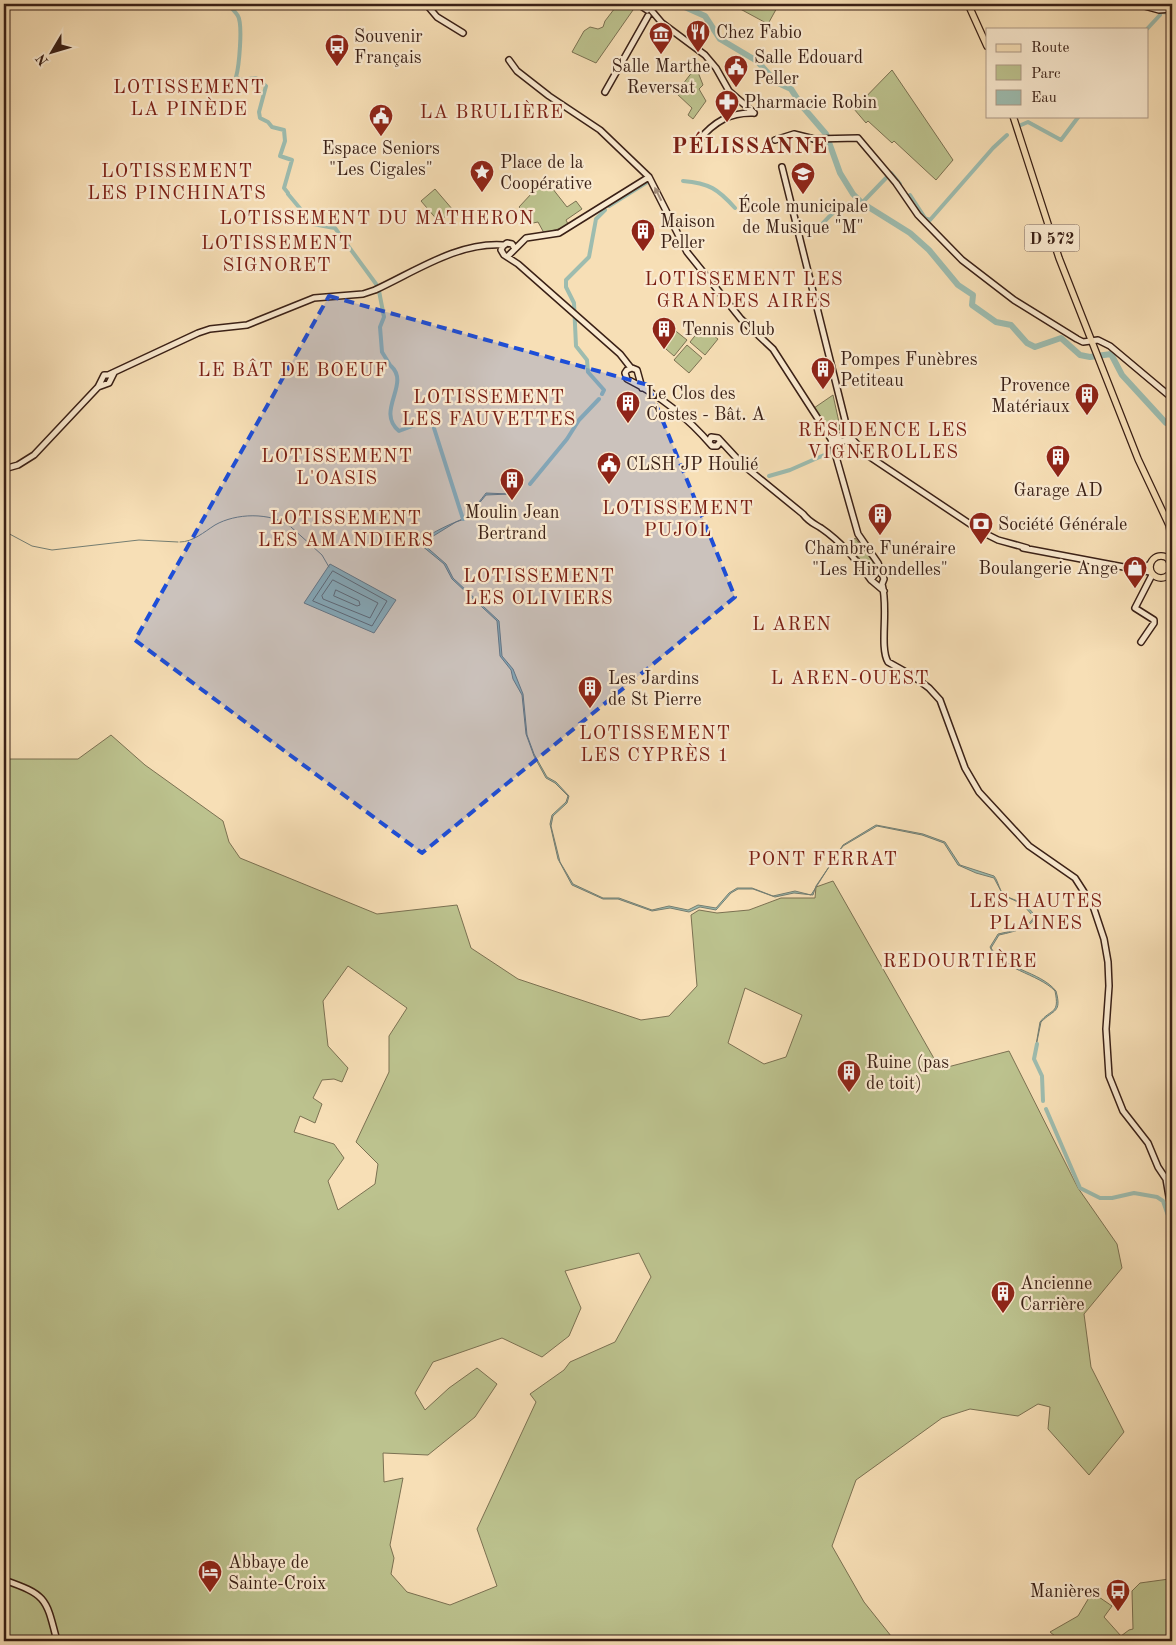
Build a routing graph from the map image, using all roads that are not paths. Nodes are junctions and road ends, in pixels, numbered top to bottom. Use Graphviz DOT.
graph roads {
  1 [pos="427,4"];
  2 [pos="638,4"];
  3 [pos="654,4"];
  4 [pos="968,4"];
  5 [pos="1136,4"];
  6 [pos="1172,9"];
  7 [pos="649,12"];
  8 [pos="436,14"];
  9 [pos="457,29"];
  10 [pos="463,33"];
  11 [pos="986,44"];
  12 [pos="509,60"];
  13 [pos="605,92"];
  14 [pos="1014,118"];
  15 [pos="699,140"];
  16 [pos="776,140"];
  17 [pos="782,167"];
  18 [pos="650,177"];
  19 [pos="502,247"];
  20 [pos="512,251"];
  21 [pos="1091,341"];
  22 [pos="629,369"];
  23 [pos="638,376"];
  24 [pos="631,381"];
  25 [pos="642,388"];
  26 [pos="1172,398"];
  27 [pos="848,432"];
  28 [pos="852,439"];
  29 [pos="710,440"];
  30 [pos="719,444"];
  31 [pos="832,444"];
  32 [pos="4,469"];
  33 [pos="1172,549"];
  34 [pos="1167,558"];
  35 [pos="1150,564"];
  36 [pos="1139,571"];
  37 [pos="1151,573"];
  38 [pos="874,576"];
  39 [pos="1170,576"];
  40 [pos="880,585"];
  41 [pos="1142,642"];
  42 [pos="1172,1214"];
  43 [pos="4,1580"];
  44 [pos="57,1641"];
  1 -- 8 [label="street"];
  2 -- 7 [label="street"];
  3 -- 7 [label="street"];
  4 -- 11 [label="main road"];
  5 -- 6 [label="street"];
  7 -- 13 [label="street"];
  7 -- 15 [label="street"];
  8 -- 9 [label="street"];
  8 -- 9 [label="street"];
  9 -- 10 [label="street"];
  12 -- 18 [label="street"];
  14 -- 21 [label="main road, D 572"];
  16 -- 21 [label="street"];
  17 -- 27 [label="street"];
  18 -- 20 [label="street"];
  31 -- 18 [label="street, one-way"];
  19 -- 20 [label="street"];
  19 -- 20 [label="street"];
  19 -- 32 [label="street"];
  20 -- 22 [label="street"];
  21 -- 26 [label="street"];
  21 -- 33 [label="main road, D 572"];
  22 -- 23 [label="street"];
  22 -- 24 [label="street"];
  23 -- 24 [label="street"];
  23 -- 25 [label="street"];
  24 -- 25 [label="street"];
  25 -- 29 [label="street"];
  27 -- 28 [label="street"];
  27 -- 31 [label="street"];
  28 -- 31 [label="street"];
  28 -- 36 [label="street"];
  29 -- 30 [label="street"];
  29 -- 30 [label="street"];
  30 -- 38 [label="street"];
  31 -- 38 [label="street"];
  33 -- 34 [label="main road, D 572"];
  34 -- 35 [label="main road"];
  34 -- 39 [label="main road"];
  35 -- 36 [label="street"];
  35 -- 37 [label="main road"];
  36 -- 37 [label="street"];
  37 -- 39 [label="main road"];
  37 -- 41 [label="street"];
  38 -- 40 [label="street"];
  38 -- 40 [label="street"];
  40 -- 42 [label="street"];
  43 -- 44 [label="street"];
}
